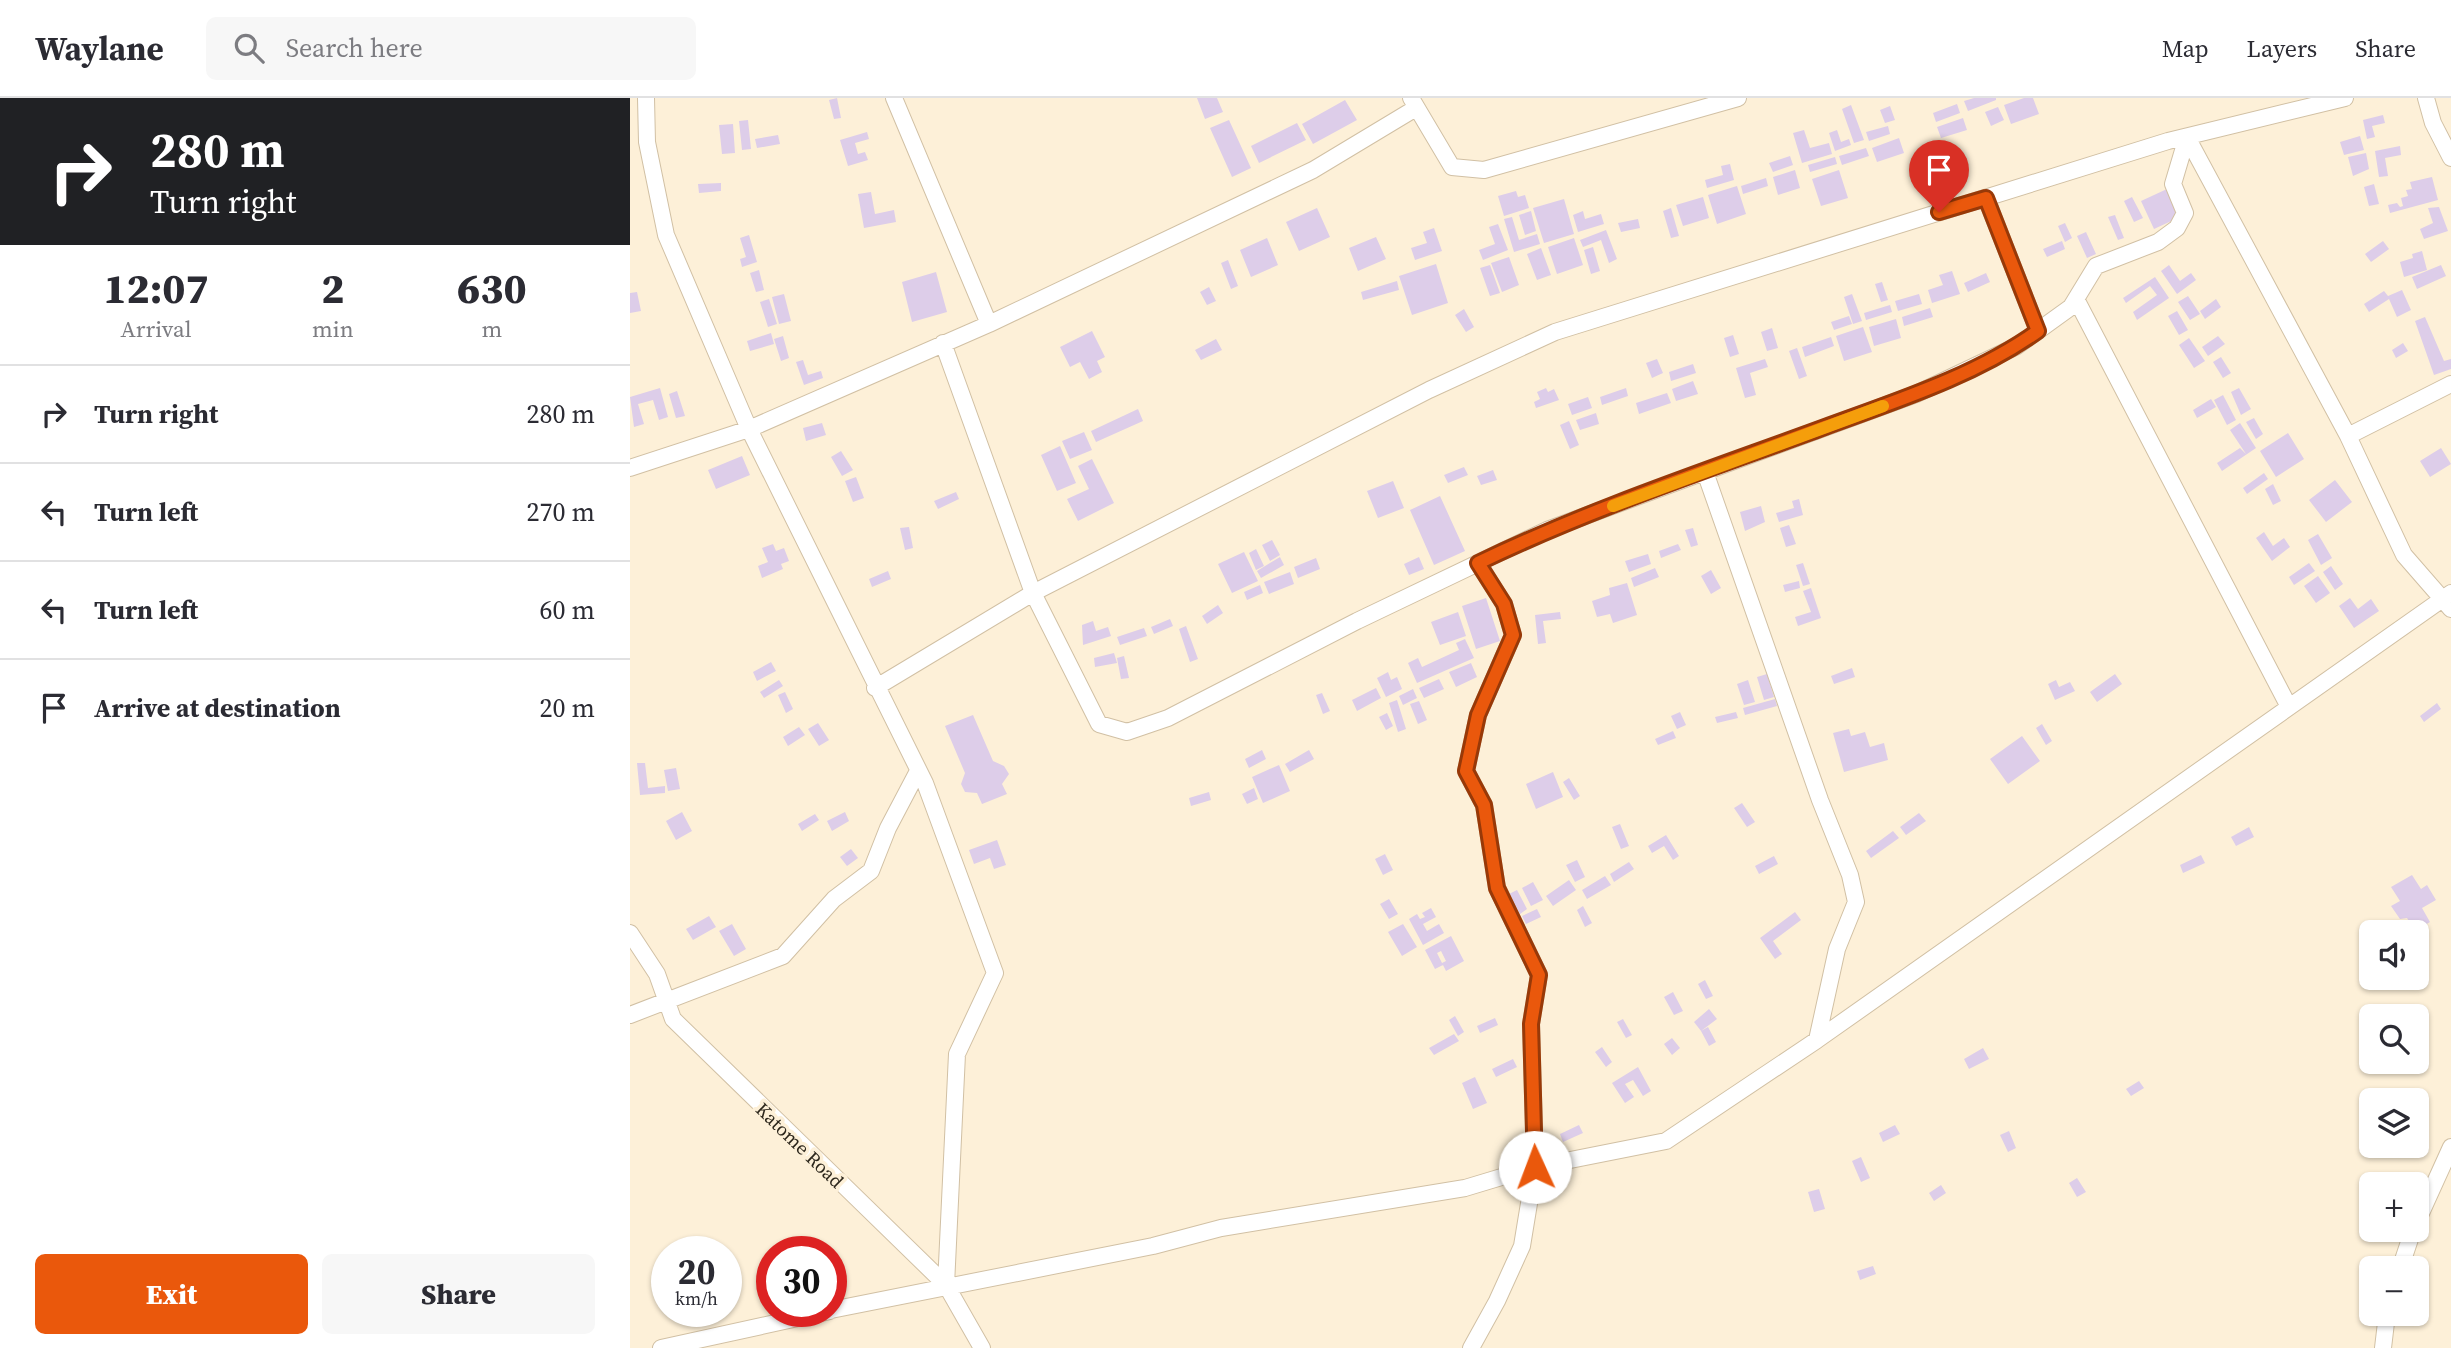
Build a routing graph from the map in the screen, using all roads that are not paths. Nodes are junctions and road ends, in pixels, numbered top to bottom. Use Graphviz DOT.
graph roads {
  1 [pos="646,98"];
  2 [pos="894,98"];
  3 [pos="1738,98"];
  4 [pos="2345,98"];
  5 [pos="2426,98"];
  6 [pos="1414,103"];
  7 [pos="2187,137"];
  8 [pos="2451,158"];
  9 [pos="1986,198"];
  10 [pos="2076,299"];
  11 [pos="989,324"];
  12 [pos="2038,331"];
  13 [pos="943,343"];
  14 [pos="2451,384"];
  15 [pos="749,429"];
  16 [pos="2348,436"];
  17 [pos="630,468"];
  18 [pos="1705,472"];
  19 [pos="1478,563"];
  20 [pos="1033,593"];
  21 [pos="2447,601"];
  22 [pos="875,688"];
  23 [pos="2288,705"];
  24 [pos="918,771"];
  25 [pos="630,933"];
  26 [pos="667,1002"];
  27 [pos="630,1015"];
  28 [pos="1817,1040"];
  29 [pos="2451,1147"];
  30 [pos="1535,1167"];
  31 [pos="2429,1196"];
  32 [pos="946,1285"];
  33 [pos="847,1307"];
  34 [pos="2386,1326"];
  35 [pos="758,1327"];
  36 [pos="662,1348"];
  37 [pos="982,1348"];
  38 [pos="1471,1348"];
  39 [pos="2383,1348"];
  1 -- 15 [label="street"];
  2 -- 11 [label="street"];
  3 -- 6 [label="street"];
  4 -- 7 [label="street"];
  5 -- 8 [label="street"];
  6 -- 11 [label="street"];
  7 -- 9 [label="street"];
  7 -- 10 [label="street"];
  7 -- 16 [label="street"];
  9 -- 12 [label="street"];
  9 -- 20 [label="street"];
  10 -- 12 [label="street"];
  10 -- 23 [label="street"];
  11 -- 13 [label="street"];
  12 -- 18 [label="street"];
  13 -- 15 [label="street"];
  13 -- 20 [label="street"];
  14 -- 16 [label="street"];
  15 -- 17 [label="street"];
  15 -- 22 [label="street"];
  16 -- 21 [label="street"];
  18 -- 19 [label="street"];
  18 -- 28 [label="street"];
  19 -- 20 [label="street"];
  19 -- 30 [label="street"];
  20 -- 22 [label="street"];
  21 -- 23 [label="street"];
  22 -- 24 [label="street"];
  23 -- 28 [label="street"];
  24 -- 26 [label="street"];
  24 -- 32 [label="street"];
  25 -- 26 [label="street, Katome Road"];
  26 -- 27 [label="street"];
  26 -- 32 [label="street, Katome Road"];
  28 -- 30 [label="street"];
  29 -- 31 [label="street"];
  30 -- 32 [label="street"];
  30 -- 38 [label="street"];
  32 -- 33 [label="street"];
  32 -- 37 [label="street, Katome Road"];
  34 -- 39 [label="street"];
  35 -- 36 [label="street"];
}
